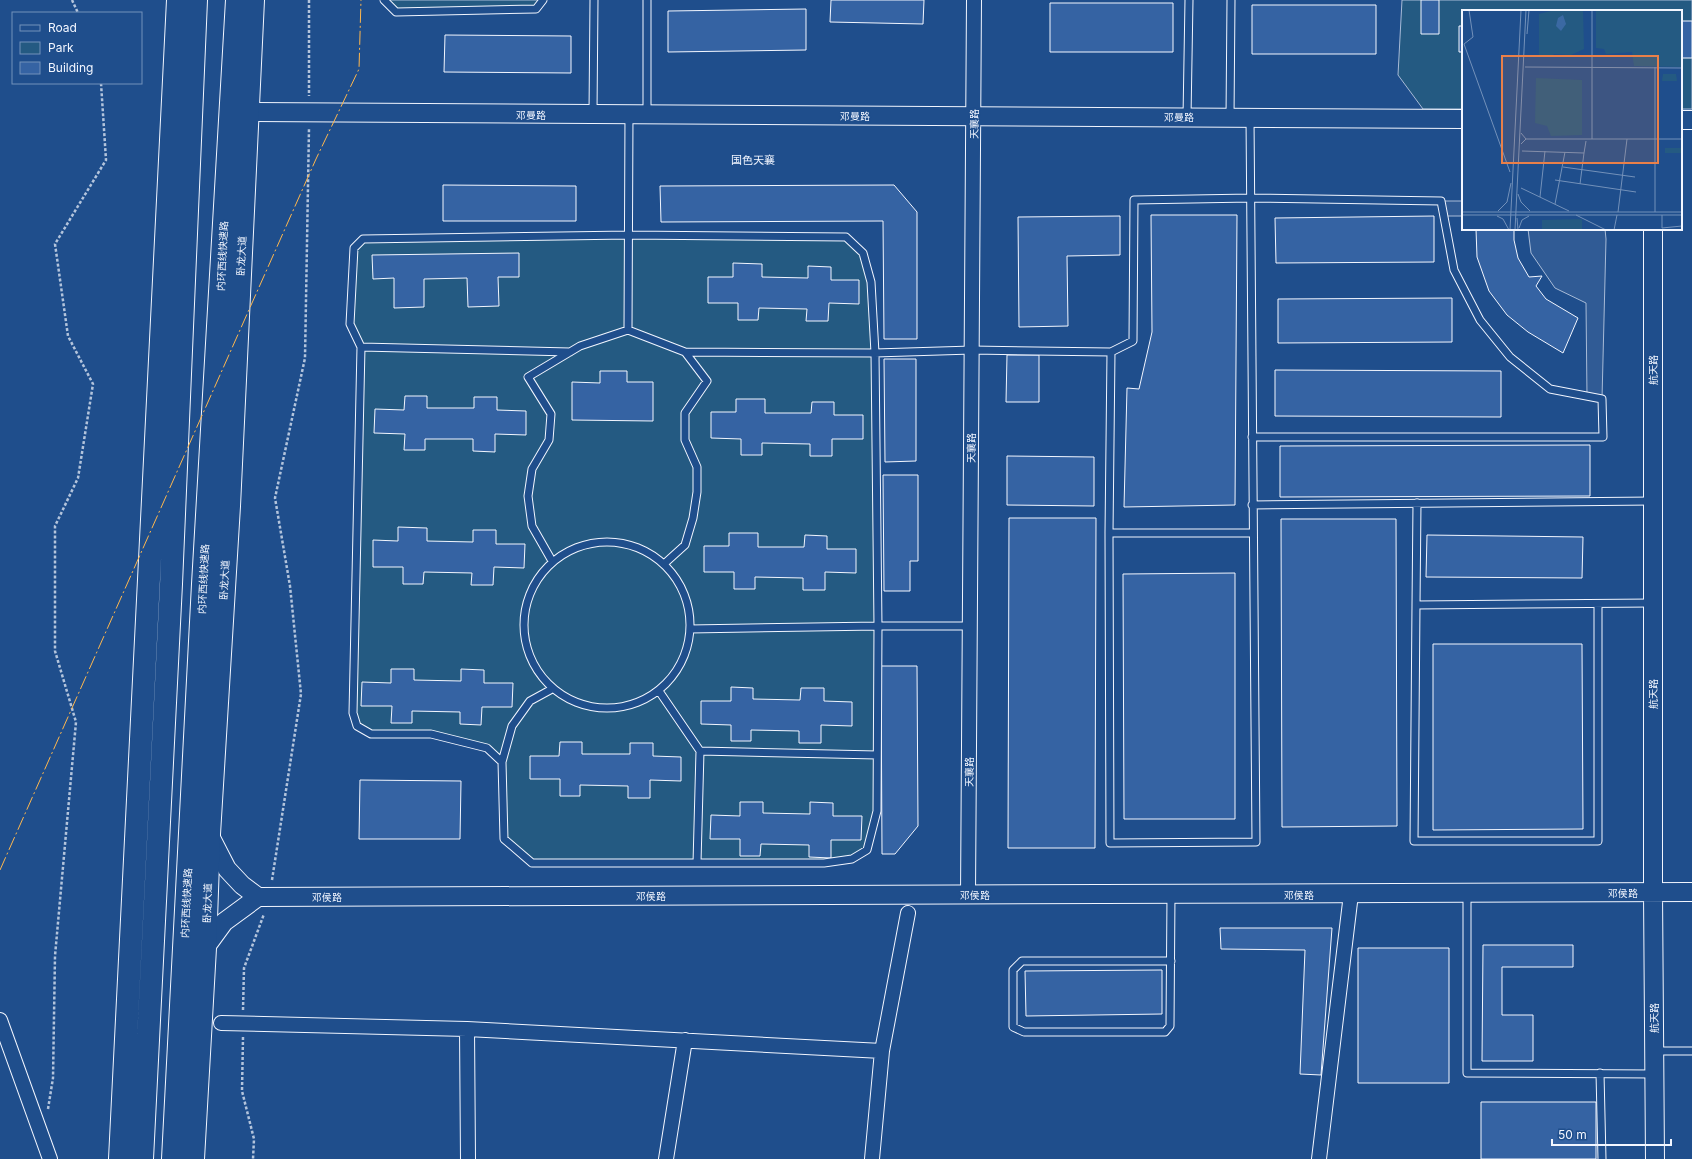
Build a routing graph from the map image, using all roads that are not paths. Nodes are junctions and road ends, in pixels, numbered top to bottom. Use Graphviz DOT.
graph roads {
  1 [pos="178,0"];
  2 [pos="196,0"];
  3 [pos="237,0"];
  4 [pos="253,0"];
  5 [pos="384,0"];
  6 [pos="543,0"];
  7 [pos="594,0"];
  8 [pos="647,0"];
  9 [pos="974,0"];
  10 [pos="1189,0"];
  11 [pos="1231,0"];
  12 [pos="248,112"];
  13 [pos="593,115"];
  14 [pos="629,115"];
  15 [pos="647,115"];
  16 [pos="974,116"];
  17 [pos="1187,117"];
  18 [pos="1230,118"];
  19 [pos="1250,118"];
  20 [pos="1462,119"];
  21 [pos="1251,198"];
  22 [pos="1653,230"];
  23 [pos="629,236"];
  24 [pos="628,330"];
  25 [pos="361,347"];
  26 [pos="972,350"];
  27 [pos="570,352"];
  28 [pos="685,352"];
  29 [pos="1111,352"];
  30 [pos="875,353"];
  31 [pos="1252,437"];
  32 [pos="1653,501"];
  33 [pos="1417,503"];
  34 [pos="1252,505"];
  35 [pos="1109,533"];
  36 [pos="1253,533"];
  37 [pos="552,561"];
  38 [pos="664,564"];
  39 [pos="1653,603"];
  40 [pos="1598,604"];
  41 [pos="1416,605"];
  42 [pos="878,626"];
  43 [pos="970,626"];
  44 [pos="690,629"];
  45 [pos="552,689"];
  46 [pos="659,691"];
  47 [pos="700,752"];
  48 [pos="877,755"];
  49 [pos="502,762"];
  50 [pos="209,834"];
  51 [pos="697,863"];
  52 [pos="1692,892"];
  53 [pos="1653,893"];
  54 [pos="1351,894"];
  55 [pos="1467,894"];
  56 [pos="968,895"];
  57 [pos="1171,895"];
  58 [pos="264,897"];
  59 [pos="908,912"];
  60 [pos="205,948"];
  61 [pos="1170,961"];
  62 [pos="0,1020"];
  63 [pos="221,1023"];
  64 [pos="467,1029"];
  65 [pos="685,1040"];
  66 [pos="882,1051"];
  67 [pos="1654,1051"];
  68 [pos="1692,1051"];
  69 [pos="1600,1073"];
  70 [pos="1654,1074"];
  71 [pos="50,1159"];
  72 [pos="120,1159"];
  73 [pos="142,1159"];
  74 [pos="172,1159"];
  75 [pos="193,1159"];
  76 [pos="468,1159"];
  77 [pos="666,1159"];
  78 [pos="872,1159"];
  79 [pos="1319,1159"];
  80 [pos="1602,1159"];
  81 [pos="1655,1159"];
  1 -- 72 [label="highway"];
  2 -- 73 [label="highway"];
  3 -- 74 [label="highway, 内环西线快速路"];
  4 -- 12 [label="highway, 卧龙大道"];
  5 -- 6 [label="lane"];
  7 -- 13 [label="lane"];
  8 -- 15 [label="lane"];
  9 -- 16 [label="street, 天襄路"];
  10 -- 17 [label="lane"];
  11 -- 18 [label="lane"];
  12 -- 13 [label="street, 邓曼路"];
  12 -- 50 [label="highway, 卧龙大道"];
  13 -- 14 [label="street, 邓曼路"];
  14 -- 15 [label="street, 邓曼路"];
  14 -- 23 [label="lane"];
  15 -- 16 [label="street, 邓曼路"];
  16 -- 17 [label="street, 邓曼路"];
  16 -- 26 [label="street, 天襄路"];
  17 -- 18 [label="street, 邓曼路"];
  18 -- 19 [label="street, 邓曼路"];
  19 -- 20 [label="street, 邓曼路"];
  19 -- 21 [label="lane"];
  21 -- 29 [label="lane"];
  21 -- 31 [label="lane"];
  21 -- 31 [label="lane"];
  22 -- 32 [label="street, 航天路"];
  23 -- 24 [label="lane"];
  23 -- 25 [label="lane"];
  23 -- 30 [label="lane"];
  24 -- 27 [label="lane"];
  24 -- 28 [label="lane"];
  25 -- 27 [label="lane"];
  25 -- 49 [label="lane"];
  26 -- 29 [label="lane"];
  26 -- 30 [label="lane"];
  26 -- 43 [label="street, 天襄路"];
  27 -- 37 [label="lane"];
  28 -- 30 [label="lane"];
  28 -- 38 [label="lane"];
  29 -- 35 [label="lane"];
  30 -- 42 [label="lane"];
  31 -- 34 [label="lane"];
  32 -- 33 [label="lane"];
  32 -- 39 [label="street, 航天路"];
  33 -- 34 [label="lane"];
  33 -- 41 [label="lane"];
  34 -- 36 [label="lane"];
  35 -- 36 [label="lane"];
  35 -- 36 [label="lane"];
  37 -- 38 [label="lane"];
  37 -- 45 [label="lane"];
  38 -- 44 [label="lane"];
  39 -- 40 [label="lane"];
  39 -- 53 [label="street, 航天路"];
  40 -- 41 [label="lane"];
  40 -- 41 [label="lane"];
  42 -- 43 [label="lane"];
  42 -- 44 [label="lane"];
  42 -- 48 [label="lane"];
  43 -- 56 [label="street, 天襄路"];
  44 -- 46 [label="lane"];
  45 -- 46 [label="lane"];
  45 -- 49 [label="lane"];
  46 -- 47 [label="lane"];
  47 -- 48 [label="lane"];
  47 -- 51 [label="lane"];
  48 -- 51 [label="lane"];
  49 -- 51 [label="lane"];
  50 -- 58 [label="street"];
  50 -- 60 [label="highway, 卧龙大道"];
  52 -- 53 [label="street, 邓侯路"];
  53 -- 55 [label="street, 邓侯路"];
  53 -- 67 [label="street, 航天路"];
  54 -- 55 [label="street, 邓侯路"];
  54 -- 57 [label="street, 邓侯路"];
  54 -- 79 [label="street"];
  55 -- 69 [label="lane"];
  56 -- 57 [label="street, 邓侯路"];
  56 -- 58 [label="street, 邓侯路"];
  57 -- 61 [label="lane"];
  58 -- 60 [label="street"];
  59 -- 66 [label="street"];
  60 -- 75 [label="highway, 卧龙大道"];
  61 -- 61 [label="lane"];
  62 -- 71 [label="street"];
  63 -- 64 [label="street"];
  64 -- 65 [label="street"];
  64 -- 76 [label="street"];
  65 -- 66 [label="street"];
  65 -- 77 [label="street"];
  66 -- 78 [label="street"];
  67 -- 68 [label="lane"];
  67 -- 70 [label="street, 航天路"];
  69 -- 70 [label="lane"];
  69 -- 80 [label="lane"];
  70 -- 81 [label="street, 航天路"];
}
